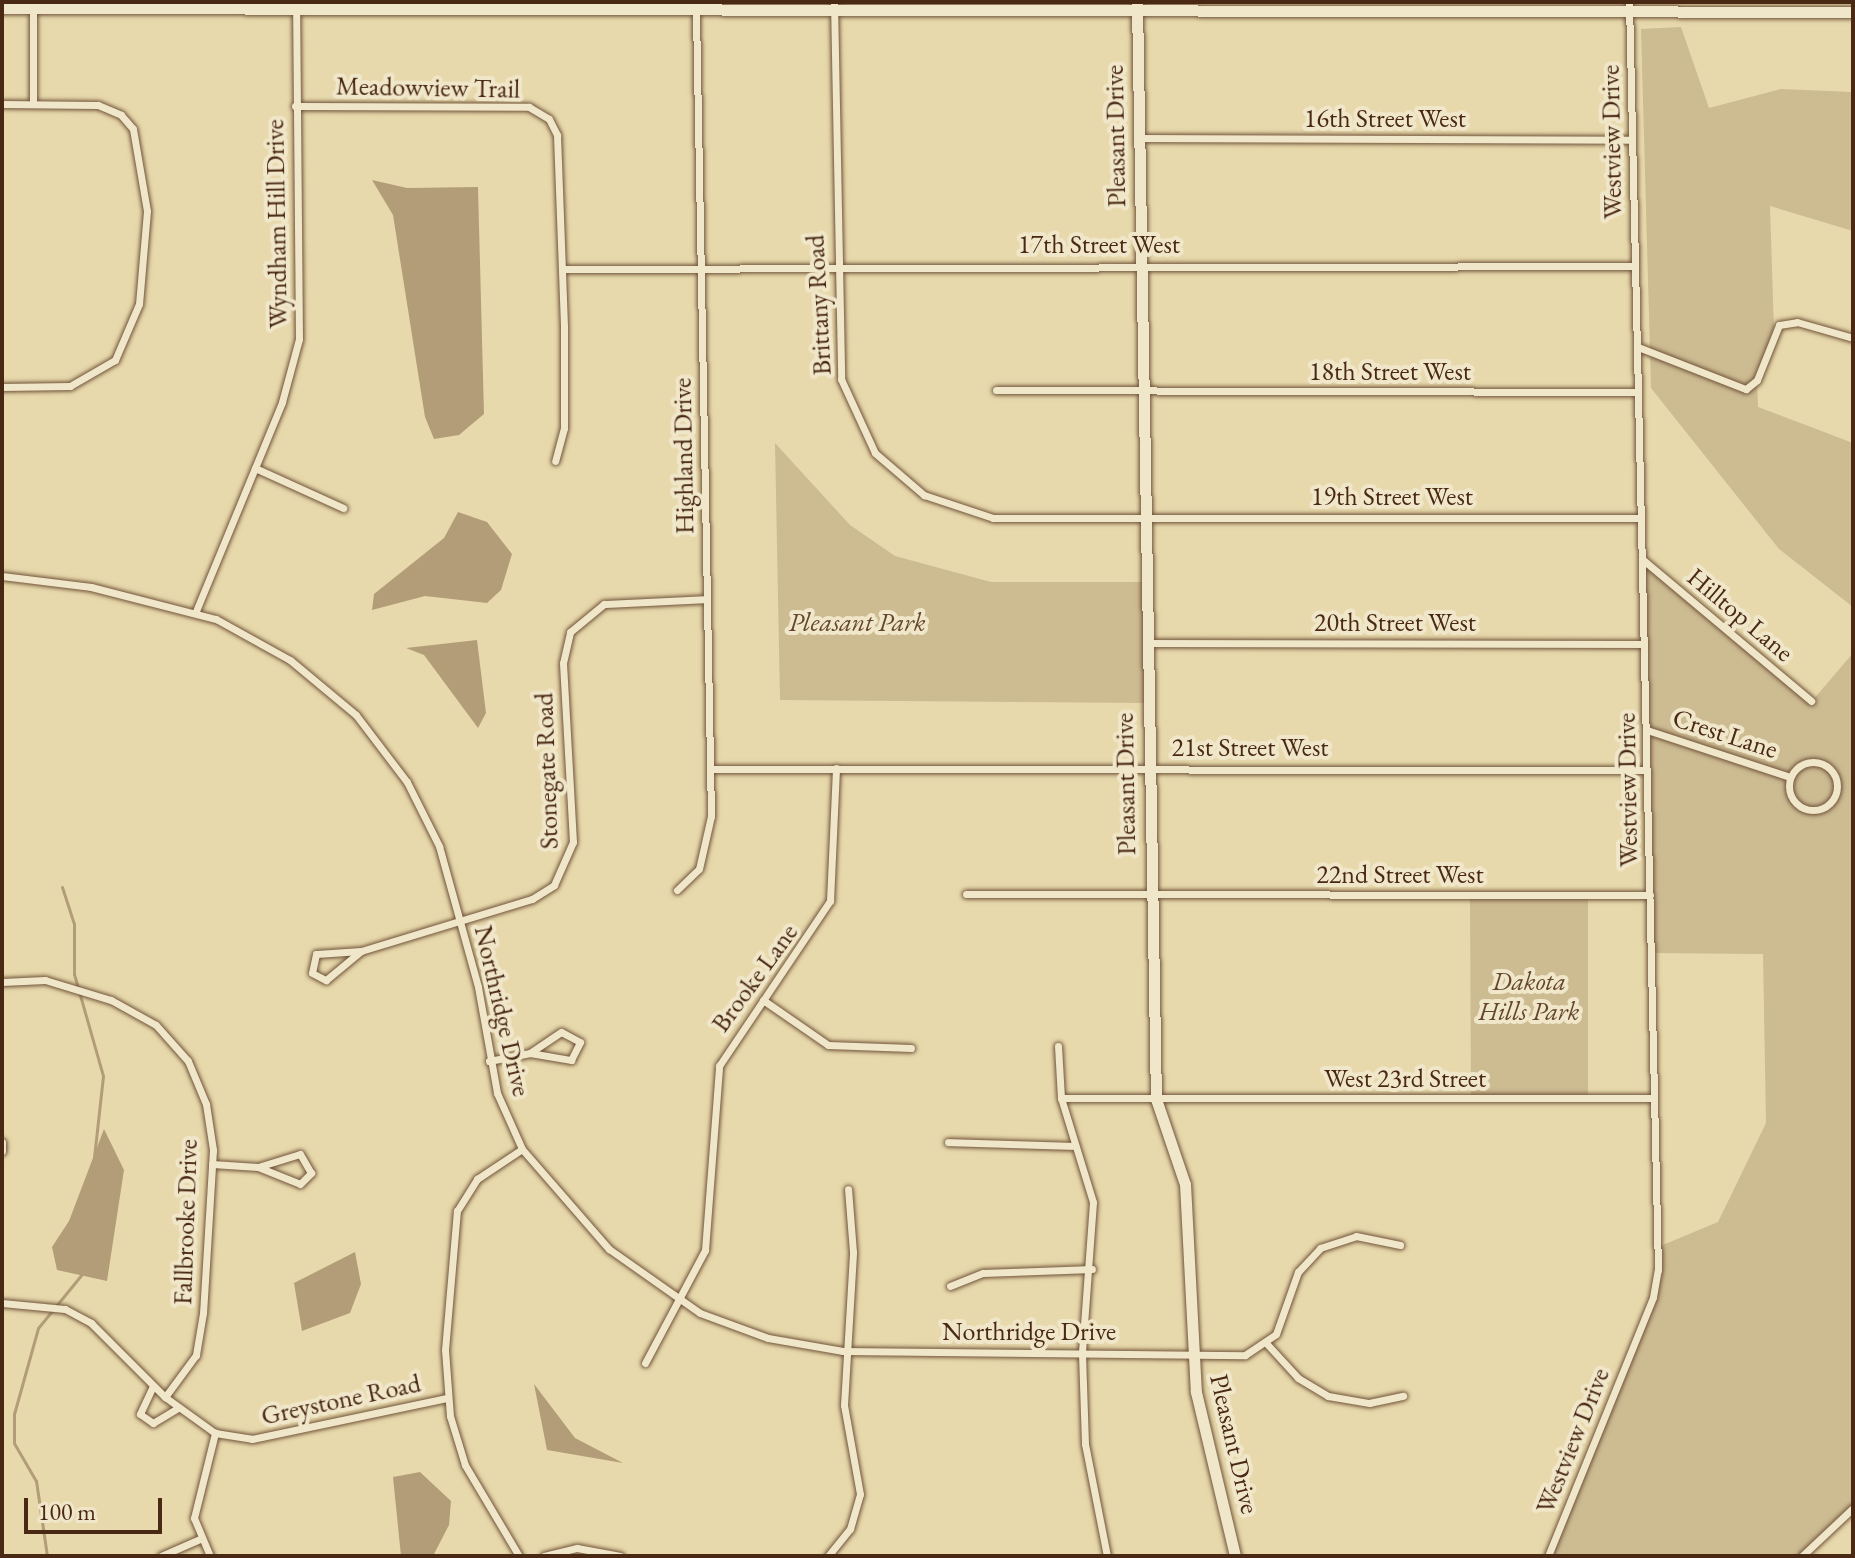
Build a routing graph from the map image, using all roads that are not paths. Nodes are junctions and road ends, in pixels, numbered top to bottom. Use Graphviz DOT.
graph roads {
  1 [pos="152,5"];
  2 [pos="564,6"];
  3 [pos="834,6"];
  4 [pos="1136,7"];
  5 [pos="1766,7"];
  6 [pos="2,8"];
  7 [pos="1629,8"];
  8 [pos="33,9"];
  9 [pos="296,10"];
  10 [pos="696,10"];
  11 [pos="1853,12"];
  12 [pos="2,104"];
  13 [pos="33,104"];
  14 [pos="295,106"];
  15 [pos="1138,138"];
  16 [pos="1631,140"];
  17 [pos="835,264"];
  18 [pos="1140,265"];
  19 [pos="1635,266"];
  20 [pos="702,268"];
  21 [pos="563,269"];
  22 [pos="1853,338"];
  23 [pos="1638,347"];
  24 [pos="2,387"];
  25 [pos="996,390"];
  26 [pos="1142,391"];
  27 [pos="1638,392"];
  28 [pos="555,461"];
  29 [pos="255,468"];
  30 [pos="343,508"];
  31 [pos="1144,517"];
  32 [pos="1640,518"];
  33 [pos="1642,559"];
  34 [pos="2,576"];
  35 [pos="705,599"];
  36 [pos="196,611"];
  37 [pos="1146,643"];
  38 [pos="1644,644"];
  39 [pos="1811,701"];
  40 [pos="1647,730"];
  41 [pos="836,768"];
  42 [pos="1148,768"];
  43 [pos="710,769"];
  44 [pos="1646,770"];
  45 [pos="1790,777"];
  46 [pos="677,890"];
  47 [pos="966,894"];
  48 [pos="1150,894"];
  49 [pos="1650,895"];
  50 [pos="461,919"];
  51 [pos="361,951"];
  52 [pos="2,982"];
  53 [pos="763,1000"];
  54 [pos="1058,1046"];
  55 [pos="911,1048"];
  56 [pos="530,1053"];
  57 [pos="489,1061"];
  58 [pos="1061,1098"];
  59 [pos="1654,1098"];
  60 [pos="1156,1099"];
  61 [pos="2,1142"];
  62 [pos="948,1142"];
  63 [pos="1072,1146"];
  64 [pos="522,1149"];
  65 [pos="2,1151"];
  66 [pos="212,1164"];
  67 [pos="258,1167"];
  68 [pos="848,1189"];
  69 [pos="1400,1245"];
  70 [pos="1092,1269"];
  71 [pos="950,1286"];
  72 [pos="2,1303"];
  73 [pos="681,1303"];
  74 [pos="1267,1344"];
  75 [pos="843,1351"];
  76 [pos="1082,1352"];
  77 [pos="1194,1353"];
  78 [pos="645,1363"];
  79 [pos="153,1386"];
  80 [pos="1403,1396"];
  81 [pos="165,1397"];
  82 [pos="447,1398"];
  83 [pos="178,1408"];
  84 [pos="215,1433"];
  85 [pos="1853,1508"];
  86 [pos="200,1539"];
  87 [pos="161,1556"];
  88 [pos="210,1556"];
  89 [pos="519,1556"];
  90 [pos="544,1556"];
  91 [pos="620,1556"];
  92 [pos="828,1556"];
  93 [pos="1107,1556"];
  94 [pos="1235,1556"];
  95 [pos="1548,1556"];
  96 [pos="1802,1556"];
  1 -- 8 [label="street"];
  1 -- 9 [label="street"];
  2 -- 9 [label="street"];
  2 -- 10 [label="street"];
  3 -- 4 [label="street"];
  3 -- 10 [label="street"];
  3 -- 17 [label="street, Brittany Road"];
  4 -- 7 [label="street"];
  4 -- 15 [label="street, Pleasant Drive"];
  5 -- 7 [label="street"];
  5 -- 11 [label="street"];
  6 -- 8 [label="street"];
  7 -- 16 [label="street, Westview Drive"];
  8 -- 13 [label="street"];
  9 -- 14 [label="street, Wyndham Hill Drive"];
  10 -- 20 [label="street, Highland Drive"];
  12 -- 13 [label="street"];
  13 -- 24 [label="street"];
  14 -- 21 [label="street, Meadowview Trail"];
  14 -- 29 [label="street, Wyndham Hill Drive"];
  15 -- 16 [label="street, 16th Street West"];
  15 -- 18 [label="street, Pleasant Drive"];
  16 -- 19 [label="street, Westview Drive"];
  17 -- 18 [label="street, 17th Street West"];
  17 -- 20 [label="street, 17th Street West"];
  17 -- 31 [label="street, Brittany Road"];
  18 -- 19 [label="street, 17th Street West"];
  18 -- 26 [label="street, Pleasant Drive"];
  19 -- 23 [label="street, Westview Drive"];
  20 -- 21 [label="street, 17th Street West"];
  20 -- 35 [label="street, Highland Drive"];
  21 -- 28 [label="street, Meadowview Trail"];
  22 -- 23 [label="street"];
  23 -- 27 [label="street, Westview Drive"];
  25 -- 26 [label="street, 18th Street West"];
  26 -- 27 [label="street, 18th Street West"];
  26 -- 31 [label="street, Pleasant Drive"];
  27 -- 32 [label="street, Westview Drive"];
  29 -- 30 [label="street"];
  29 -- 36 [label="street, Wyndham Hill Drive"];
  31 -- 32 [label="street, 19th Street West"];
  31 -- 37 [label="street, Pleasant Drive"];
  32 -- 33 [label="street, Westview Drive"];
  33 -- 38 [label="street, Westview Drive"];
  33 -- 39 [label="street, Hilltop Lane"];
  34 -- 36 [label="street, Northridge Drive"];
  35 -- 43 [label="street, Highland Drive"];
  35 -- 50 [label="street, Stonegate Road"];
  36 -- 50 [label="street, Northridge Drive"];
  37 -- 38 [label="street, 20th Street West"];
  37 -- 42 [label="street, Pleasant Drive"];
  38 -- 40 [label="street, Westview Drive"];
  40 -- 44 [label="street, Westview Drive"];
  40 -- 45 [label="street, Crest Lane"];
  41 -- 42 [label="street, 21st Street West"];
  41 -- 43 [label="street, 21st Street West"];
  41 -- 53 [label="street, Brooke Lane"];
  42 -- 44 [label="street, 21st Street West"];
  42 -- 48 [label="street, Pleasant Drive"];
  43 -- 46 [label="street, Highland Drive"];
  44 -- 49 [label="street, Westview Drive"];
  45 -- 45 [label="street"];
  47 -- 48 [label="street, 22nd Street West"];
  48 -- 49 [label="street, 22nd Street West"];
  48 -- 60 [label="street, Pleasant Drive"];
  49 -- 59 [label="street, Westview Drive"];
  50 -- 51 [label="street, Stonegate Road"];
  50 -- 57 [label="street, Northridge Drive"];
  51 -- 51 [label="street"];
  52 -- 66 [label="street, Fallbrooke Drive"];
  53 -- 55 [label="street"];
  53 -- 73 [label="street, Brooke Lane"];
  54 -- 58 [label="street"];
  56 -- 56 [label="street"];
  56 -- 57 [label="street"];
  57 -- 64 [label="street, Northridge Drive"];
  58 -- 60 [label="street, West 23rd Street"];
  58 -- 63 [label="street"];
  59 -- 60 [label="street, West 23rd Street"];
  59 -- 95 [label="street, Westview Drive"];
  60 -- 77 [label="street, Pleasant Drive"];
  61 -- 65 [label="street"];
  62 -- 63 [label="street"];
  63 -- 70 [label="street"];
  64 -- 73 [label="street, Northridge Drive"];
  64 -- 82 [label="street"];
  66 -- 67 [label="street"];
  66 -- 81 [label="street, Fallbrooke Drive"];
  67 -- 67 [label="street"];
  68 -- 75 [label="street"];
  69 -- 74 [label="street"];
  70 -- 71 [label="street"];
  70 -- 76 [label="street"];
  72 -- 79 [label="street, Greystone Road"];
  73 -- 75 [label="street, Northridge Drive"];
  73 -- 78 [label="street, Brooke Lane"];
  74 -- 77 [label="street, Northridge Drive"];
  74 -- 80 [label="street"];
  75 -- 76 [label="street, Northridge Drive"];
  75 -- 92 [label="street"];
  76 -- 77 [label="street, Northridge Drive"];
  76 -- 93 [label="street"];
  77 -- 94 [label="street, Pleasant Drive"];
  79 -- 81 [label="street, Greystone Road"];
  79 -- 83 [label="street"];
  81 -- 83 [label="street, Greystone Road"];
  82 -- 84 [label="street, Greystone Road"];
  82 -- 89 [label="street"];
  83 -- 84 [label="street, Greystone Road"];
  84 -- 86 [label="street"];
  85 -- 96 [label="street"];
  86 -- 87 [label="street"];
  86 -- 88 [label="street"];
  90 -- 91 [label="street"];
}
